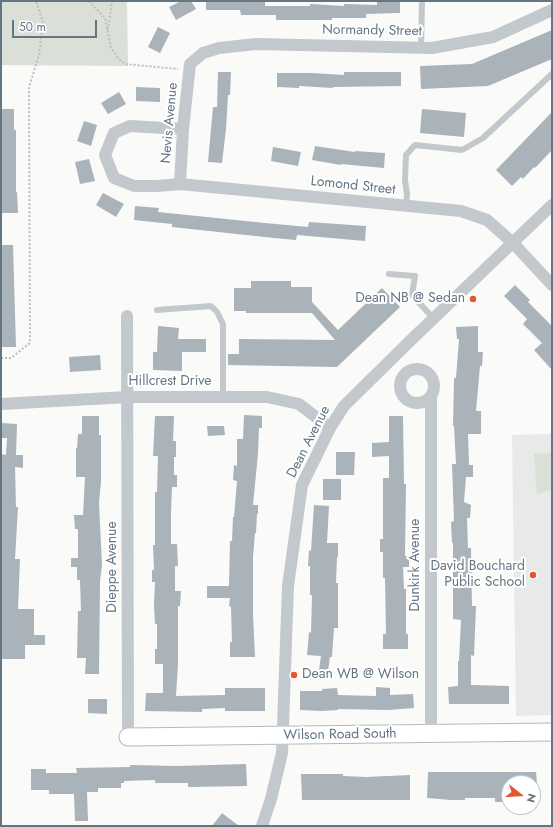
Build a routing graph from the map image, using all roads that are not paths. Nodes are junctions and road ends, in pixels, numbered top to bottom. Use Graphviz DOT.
graph roads {
  1 [pos="422,1"];
  2 [pos="552,10"];
  3 [pos="421,47"];
  4 [pos="190,67"];
  5 [pos="552,74"];
  6 [pos="183,129"];
  7 [pos="180,184"];
  8 [pos="552,205"];
  9 [pos="406,206"];
  10 [pos="513,243"];
  11 [pos="390,274"];
  12 [pos="552,285"];
  13 [pos="157,310"];
  14 [pos="127,316"];
  15 [pos="433,318"];
  16 [pos="128,397"];
  17 [pos="223,397"];
  18 [pos="430,397"];
  19 [pos="1,404"];
  20 [pos="330,428"];
  21 [pos="552,732"];
  22 [pos="431,734"];
  23 [pos="283,736"];
  24 [pos="128,737"];
  25 [pos="262,826"];
  1 -- 3 [label="lane"];
  2 -- 3 [label="street, Normandy Street"];
  3 -- 4 [label="street, Normandy Street"];
  4 -- 6 [label="street, Nevis Avenue"];
  5 -- 9 [label="lane"];
  6 -- 7 [label="street, Nevis Avenue"];
  6 -- 7 [label="street"];
  7 -- 9 [label="street, Lomond Street"];
  8 -- 10 [label="street, Dean Avenue"];
  9 -- 10 [label="street, Lomond Street"];
  10 -- 12 [label="street, Lomond Street"];
  10 -- 15 [label="street, Dean Avenue"];
  11 -- 15 [label="lane"];
  13 -- 17 [label="lane"];
  14 -- 16 [label="street, Dieppe Avenue"];
  15 -- 20 [label="street, Dean Avenue"];
  16 -- 17 [label="street, Hillcrest Drive"];
  16 -- 19 [label="street, Hillcrest Drive"];
  16 -- 24 [label="street, Dieppe Avenue"];
  17 -- 20 [label="street, Hillcrest Drive"];
  18 -- 22 [label="street, Dunkirk Avenue"];
  20 -- 23 [label="street, Dean Avenue"];
  21 -- 22 [label="main road, Wilson Road South"];
  22 -- 23 [label="main road, Wilson Road South"];
  23 -- 24 [label="main road, Wilson Road South"];
  23 -- 25 [label="street, Dean Avenue"];
}
